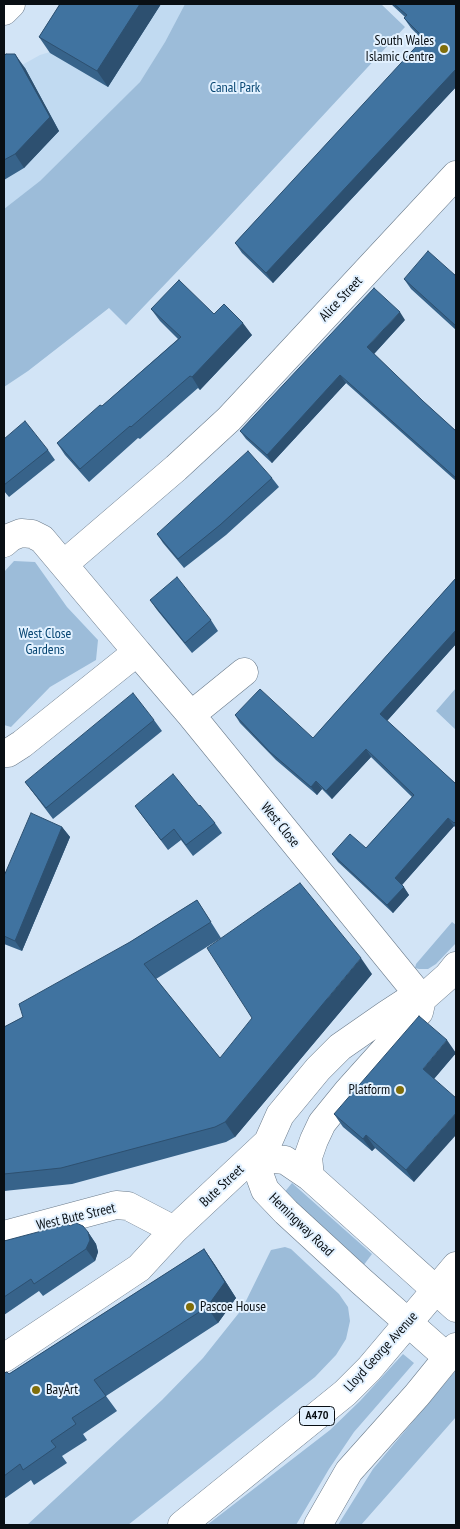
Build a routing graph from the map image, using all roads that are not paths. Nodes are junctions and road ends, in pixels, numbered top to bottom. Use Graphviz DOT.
graph roads {
  1 [pos="11,4"];
  2 [pos="4,11"];
  3 [pos="455,179"];
  4 [pos="4,542"];
  5 [pos="64,564"];
  6 [pos="137,652"];
  7 [pos="244,672"];
  8 [pos="191,715"];
  9 [pos="4,754"];
  10 [pos="456,966"];
  11 [pos="422,999"];
  12 [pos="253,1157"];
  13 [pos="310,1177"];
  14 [pos="174,1230"];
  15 [pos="4,1235"];
  16 [pos="456,1266"];
  17 [pos="436,1290"];
  18 [pos="456,1308"];
  19 [pos="408,1323"];
  20 [pos="452,1352"];
  21 [pos="4,1358"];
  22 [pos="182,1525"];
  23 [pos="318,1525"];
  1 -- 2 [label="street"];
  3 -- 5 [label="street, Alice Street"];
  4 -- 5 [label="street, West Close"];
  5 -- 6 [label="street, West Close"];
  6 -- 8 [label="street, West Close"];
  6 -- 9 [label="street"];
  7 -- 8 [label="street"];
  8 -- 11 [label="street, West Close"];
  10 -- 11 [label="street, Bute Street"];
  11 -- 12 [label="street, Bute Street"];
  11 -- 13 [label="street, Bute Street"];
  12 -- 13 [label="street"];
  12 -- 14 [label="street, Bute Street"];
  12 -- 19 [label="street, Hemingway Road"];
  13 -- 17 [label="street"];
  14 -- 15 [label="street, West Bute Street"];
  14 -- 21 [label="street, Bute Street"];
  16 -- 17 [label="street, Lloyd George Avenue / A470"];
  17 -- 18 [label="street"];
  17 -- 19 [label="street, Lloyd George Avenue / A470"];
  19 -- 20 [label="street, Hemingway Road"];
  19 -- 22 [label="street, Lloyd George Avenue / A470"];
  20 -- 23 [label="street"];
}
